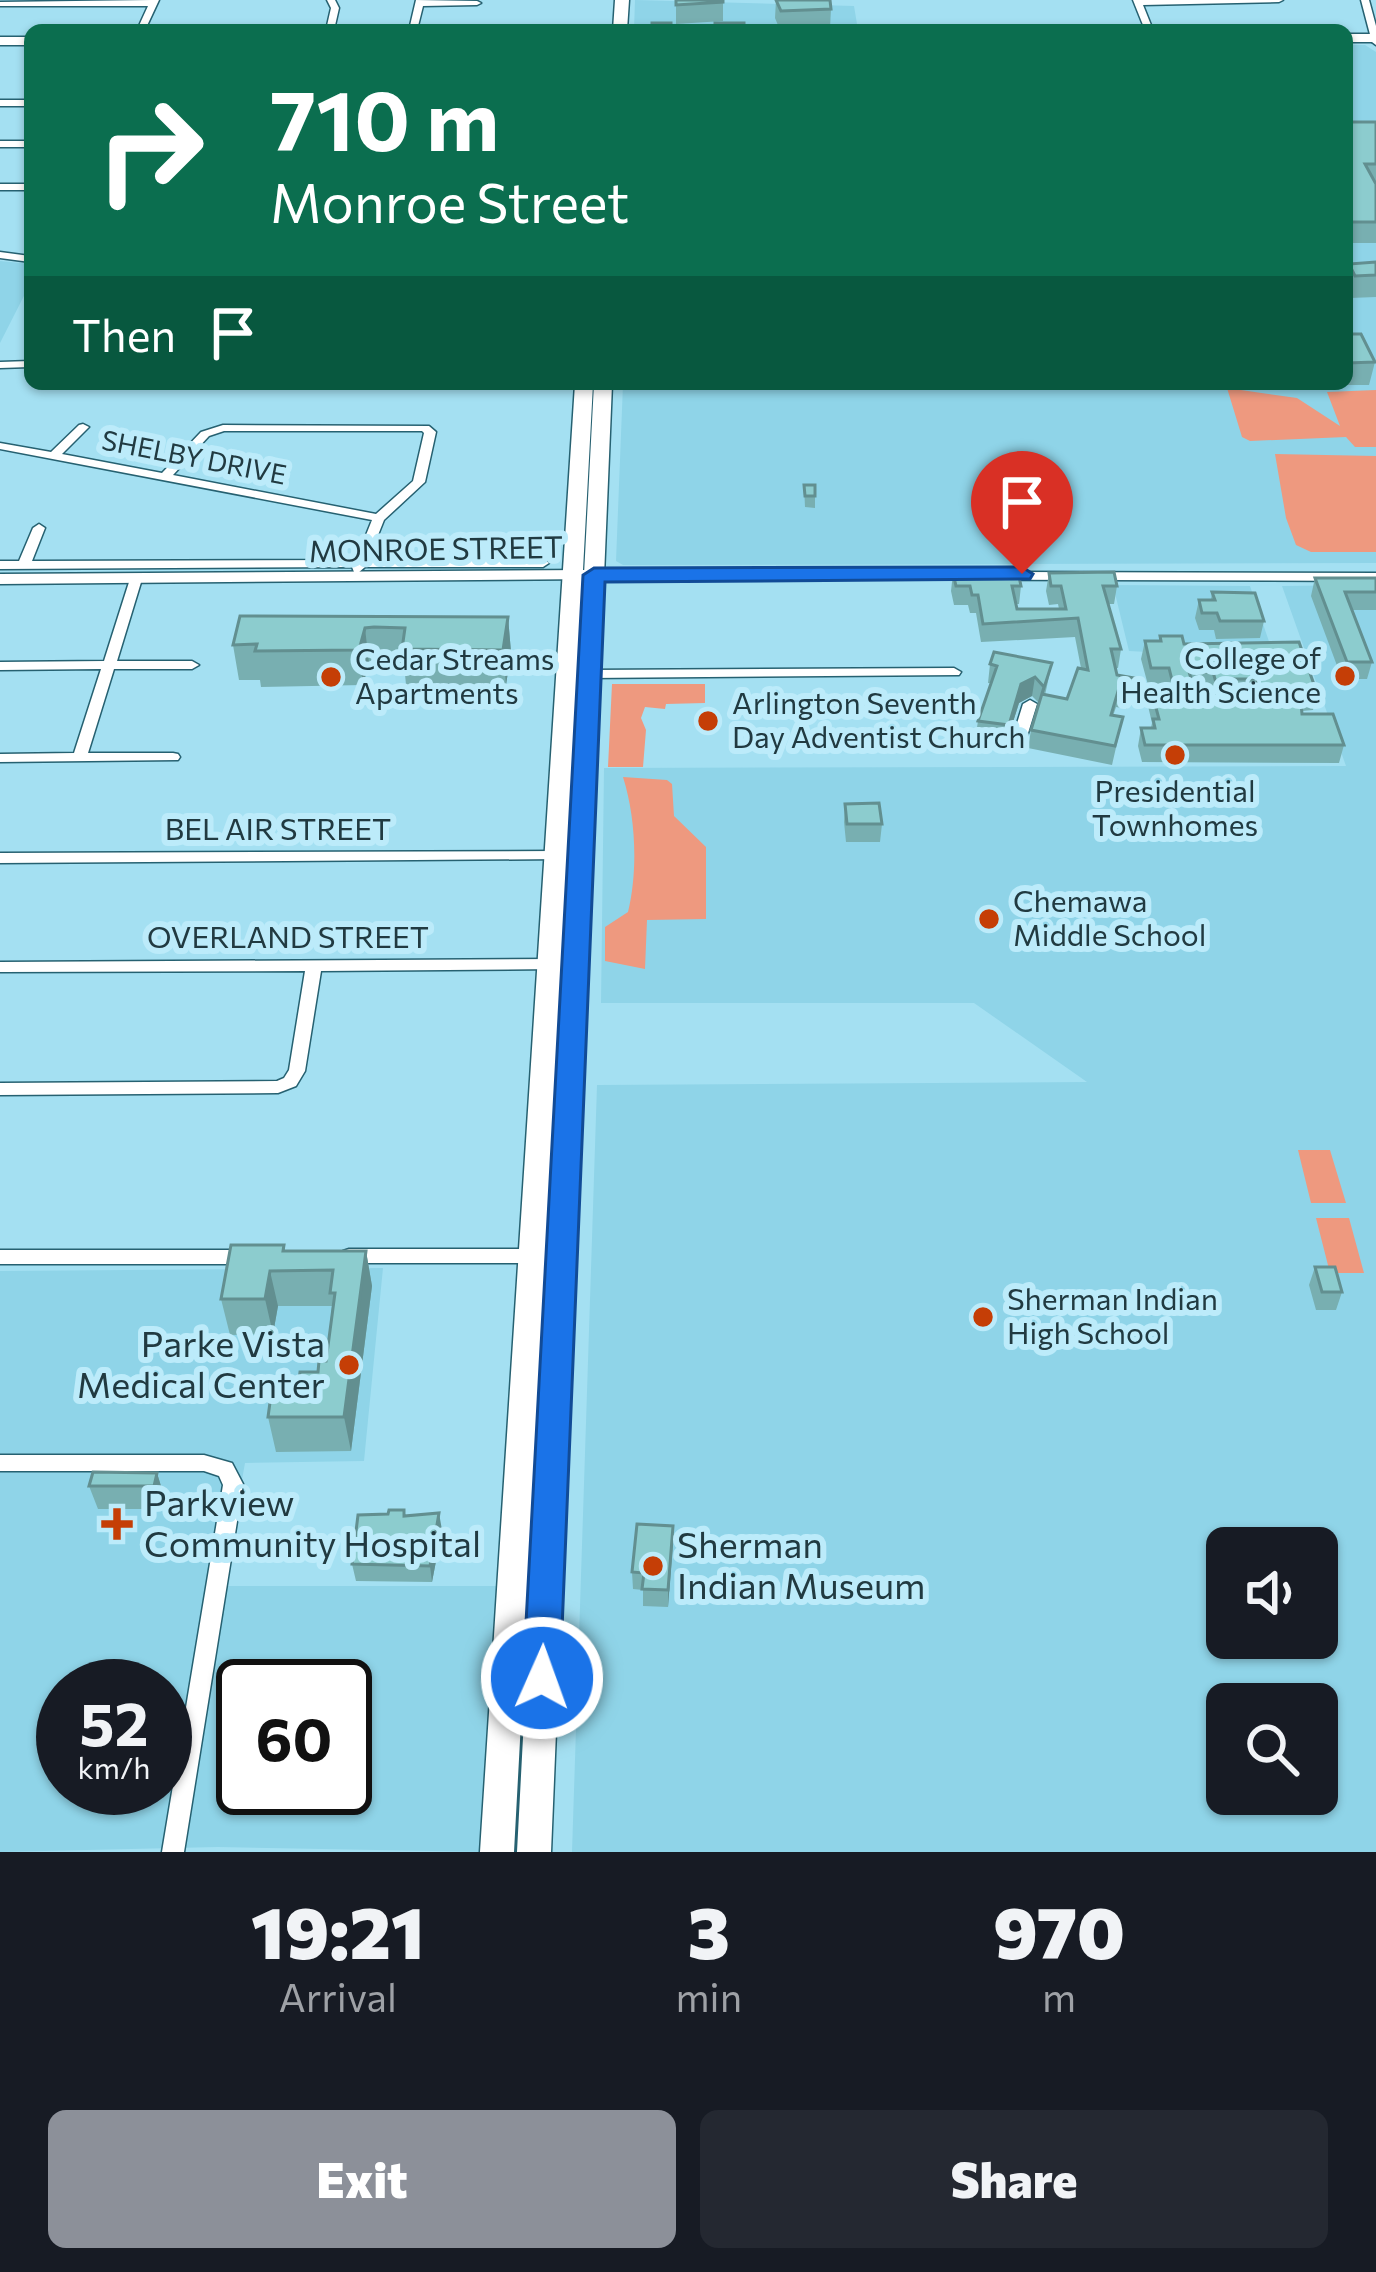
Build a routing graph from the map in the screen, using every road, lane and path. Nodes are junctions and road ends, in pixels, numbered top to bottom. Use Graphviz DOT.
graph roads {
  1 [pos="1365,0"];
  2 [pos="1137,1"];
  3 [pos="154,2"];
  4 [pos="420,2"];
  5 [pos="1280,2"];
  6 [pos="477,3"];
  7 [pos="0,4"];
  8 [pos="1374,39"];
  9 [pos="584,390"];
  10 [pos="602,390"];
  11 [pos="83,428"];
  12 [pos="0,446"];
  13 [pos="54,456"];
  14 [pos="165,477"];
  15 [pos="379,518"];
  16 [pos="39,528"];
  17 [pos="544,563"];
  18 [pos="0,565"];
  19 [pos="24,565"];
  20 [pos="357,571"];
  21 [pos="584,575"];
  22 [pos="1376,577"];
  23 [pos="0,579"];
  24 [pos="136,579"];
  25 [pos="109,665"];
  26 [pos="192,665"];
  27 [pos="0,666"];
  28 [pos="954,672"];
  29 [pos="589,674"];
  30 [pos="1030,704"];
  31 [pos="1017,746"];
  32 [pos="173,757"];
  33 [pos="0,758"];
  34 [pos="80,758"];
  35 [pos="556,856"];
  36 [pos="0,857"];
  37 [pos="563,964"];
  38 [pos="314,965"];
  39 [pos="0,967"];
  40 [pos="0,1089"];
  41 [pos="274,1256"];
  42 [pos="336,1256"];
  43 [pos="532,1256"];
  44 [pos="0,1257"];
  45 [pos="536,1460"];
  46 [pos="0,1462"];
  47 [pos="173,1852"];
  48 [pos="497,1852"];
  49 [pos="534,1852"];
  1 -- 8 [label="street"];
  2 -- 5 [label="street"];
  3 -- 7 [label="street"];
  4 -- 6 [label="street"];
  9 -- 21 [label="main road"];
  10 -- 21 [label="main road"];
  11 -- 13 [label="street"];
  12 -- 13 [label="street, SHELBY DRIVE"];
  13 -- 14 [label="street, SHELBY DRIVE"];
  14 -- 15 [label="street, SHELBY DRIVE"];
  14 -- 15 [label="street"];
  15 -- 20 [label="street"];
  16 -- 19 [label="street"];
  17 -- 20 [label="street"];
  18 -- 19 [label="street"];
  19 -- 20 [label="street"];
  20 -- 21 [label="main road, MONROE STREET"];
  20 -- 24 [label="main road, MONROE STREET"];
  21 -- 22 [label="street, MONROE STREET"];
  21 -- 29 [label="main road"];
  21 -- 35 [label="main road"];
  23 -- 24 [label="main road, MONROE STREET"];
  24 -- 25 [label="street"];
  25 -- 26 [label="street"];
  25 -- 27 [label="street"];
  25 -- 34 [label="street"];
  28 -- 29 [label="street"];
  29 -- 37 [label="main road"];
  30 -- 31 [label="street"];
  32 -- 34 [label="street"];
  33 -- 34 [label="street"];
  35 -- 36 [label="street, BEL AIR STREET"];
  35 -- 37 [label="main road"];
  37 -- 38 [label="street, OVERLAND STREET"];
  37 -- 43 [label="main road"];
  37 -- 45 [label="main road"];
  38 -- 39 [label="street, OVERLAND STREET"];
  38 -- 40 [label="street"];
  41 -- 44 [label="street"];
  42 -- 43 [label="street"];
  43 -- 45 [label="main road"];
  45 -- 48 [label="main road"];
  45 -- 49 [label="main road"];
  46 -- 47 [label="street"];
}
